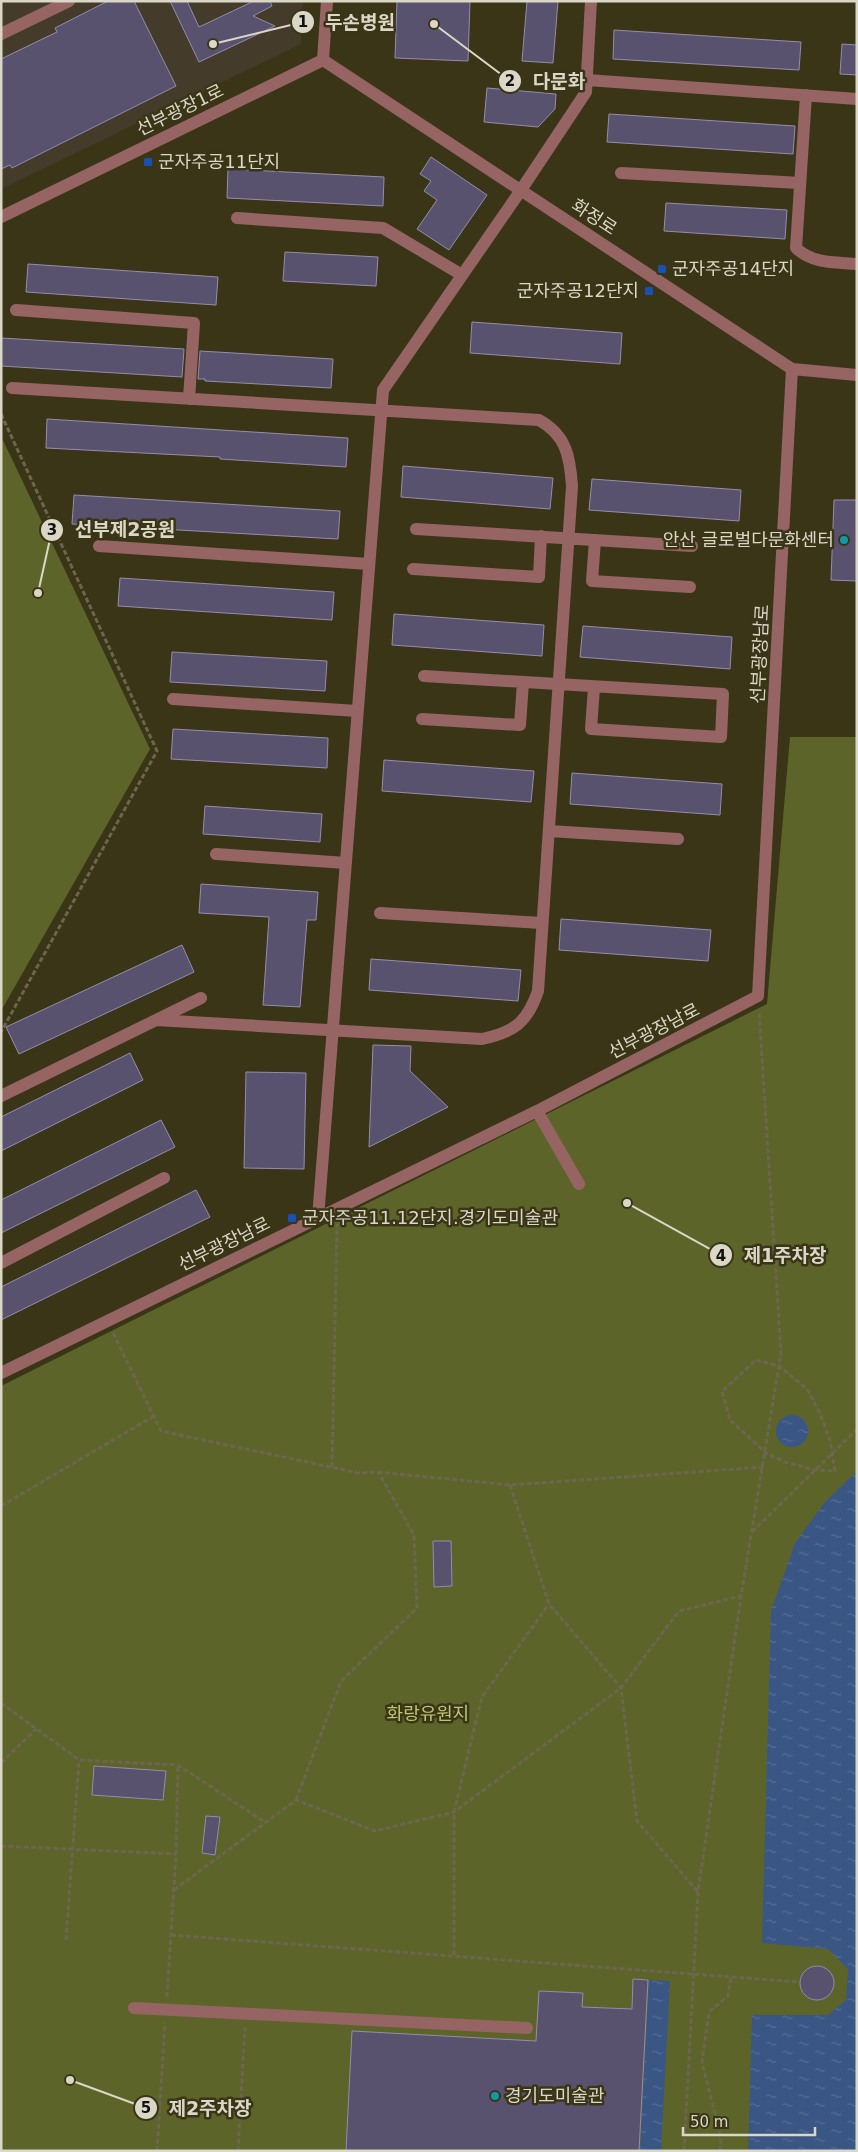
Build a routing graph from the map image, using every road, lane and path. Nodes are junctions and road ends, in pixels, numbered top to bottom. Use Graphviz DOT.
graph roads {
  1 [pos="69,1"];
  2 [pos="327,1"];
  3 [pos="591,1"];
  4 [pos="1,34"];
  5 [pos="323,60"];
  6 [pos="587,80"];
  7 [pos="806,95"];
  8 [pos="857,99"];
  9 [pos="620,173"];
  10 [pos="800,183"];
  11 [pos="521,190"];
  12 [pos="1,217"];
  13 [pos="237,218"];
  14 [pos="857,264"];
  15 [pos="462,275"];
  16 [pos="16,310"];
  17 [pos="792,369"];
  18 [pos="857,375"];
  19 [pos="12,388"];
  20 [pos="189,399"];
  21 [pos="381,410"];
  22 [pos="1,414"];
  23 [pos="416,529"];
  24 [pos="541,536"];
  25 [pos="568,538"];
  26 [pos="595,540"];
  27 [pos="99,546"];
  28 [pos="692,546"];
  29 [pos="369,564"];
  30 [pos="413,569"];
  31 [pos="690,586"];
  32 [pos="424,676"];
  33 [pos="523,682"];
  34 [pos="559,684"];
  35 [pos="594,686"];
  36 [pos="173,699"];
  37 [pos="358,711"];
  38 [pos="422,719"];
  39 [pos="549,831"];
  40 [pos="678,839"];
  41 [pos="216,854"];
  42 [pos="346,863"];
  43 [pos="380,913"];
  44 [pos="542,923"];
  45 [pos="758,996"];
  46 [pos="201,998"];
  47 [pos="156,1020"];
  48 [pos="332,1030"];
  49 [pos="1,1032"];
  50 [pos="1,1096"];
  51 [pos="537,1111"];
  52 [pos="164,1178"];
  53 [pos="579,1184"];
  54 [pos="337,1208"];
  55 [pos="318,1218"];
  56 [pos="1,1263"];
  57 [pos="106,1320"];
  58 [pos="779,1366"];
  59 [pos="1,1373"];
  60 [pos="154,1416"];
  61 [pos="857,1429"];
  62 [pos="766,1453"];
  63 [pos="832,1453"];
  64 [pos="332,1467"];
  65 [pos="764,1468"];
  66 [pos="815,1470"];
  67 [pos="378,1472"];
  68 [pos="510,1485"];
  69 [pos="1,1506"];
  70 [pos="752,1533"];
  71 [pos="741,1596"];
  72 [pos="549,1604"];
  73 [pos="622,1688"];
  74 [pos="1,1703"];
  75 [pos="36,1729"];
  76 [pos="79,1760"];
  77 [pos="1,1763"];
  78 [pos="178,1765"];
  79 [pos="296,1800"];
  80 [pos="454,1812"];
  81 [pos="266,1823"];
  82 [pos="1,1846"];
  83 [pos="72,1849"];
  84 [pos="176,1854"];
  85 [pos="174,1890"];
  86 [pos="698,1892"];
  87 [pos="171,1935"];
  88 [pos="66,1940"];
  89 [pos="454,1955"];
  90 [pos="692,1972"];
  91 [pos="731,1975"];
  92 [pos="799,1982"];
  93 [pos="134,2008"];
  94 [pos="166,2010"];
  95 [pos="246,2014"];
  96 [pos="527,2028"];
  97 [pos="157,2151"];
  98 [pos="238,2151"];
  99 [pos="684,2151"];
  100 [pos="720,2151"];
  1 -- 4 [label="street"];
  2 -- 5 [label="street"];
  3 -- 6 [label="street"];
  5 -- 11 [label="street, 화정로"];
  5 -- 12 [label="street, 선부광장1로"];
  6 -- 7 [label="street"];
  6 -- 11 [label="street"];
  7 -- 8 [label="street"];
  7 -- 10 [label="street"];
  9 -- 10 [label="street"];
  10 -- 14 [label="street"];
  11 -- 15 [label="street"];
  11 -- 17 [label="street, 화정로"];
  13 -- 15 [label="street"];
  15 -- 21 [label="street"];
  16 -- 20 [label="street"];
  17 -- 18 [label="street, 화정로"];
  17 -- 45 [label="street, 선부광장남로"];
  19 -- 20 [label="street"];
  20 -- 21 [label="street"];
  21 -- 25 [label="street"];
  21 -- 29 [label="street"];
  22 -- 49 [label="path"];
  23 -- 24 [label="street"];
  24 -- 25 [label="street"];
  24 -- 30 [label="street"];
  25 -- 26 [label="street"];
  25 -- 34 [label="street"];
  26 -- 28 [label="street"];
  26 -- 31 [label="street"];
  27 -- 29 [label="street"];
  29 -- 37 [label="street"];
  32 -- 33 [label="street"];
  33 -- 34 [label="street"];
  33 -- 38 [label="street"];
  34 -- 35 [label="street"];
  34 -- 39 [label="street"];
  35 -- 35 [label="street"];
  36 -- 37 [label="street"];
  37 -- 42 [label="street"];
  39 -- 40 [label="street"];
  39 -- 44 [label="street"];
  41 -- 42 [label="street"];
  42 -- 48 [label="street"];
  43 -- 44 [label="street"];
  44 -- 48 [label="street"];
  45 -- 51 [label="street, 선부광장남로"];
  45 -- 58 [label="path"];
  46 -- 47 [label="street"];
  47 -- 48 [label="street"];
  47 -- 50 [label="street"];
  48 -- 55 [label="street"];
  51 -- 53 [label="street"];
  51 -- 54 [label="street, 선부광장남로"];
  52 -- 56 [label="street"];
  54 -- 55 [label="street, 선부광장남로"];
  54 -- 64 [label="path"];
  55 -- 57 [label="street, 선부광장남로"];
  57 -- 59 [label="street, 선부광장남로"];
  57 -- 60 [label="path"];
  58 -- 62 [label="path"];
  58 -- 62 [label="path"];
  58 -- 63 [label="path"];
  60 -- 64 [label="path"];
  60 -- 69 [label="path"];
  61 -- 63 [label="path"];
  62 -- 65 [label="path"];
  62 -- 66 [label="path"];
  63 -- 66 [label="path"];
  63 -- 66 [label="path"];
  64 -- 67 [label="path"];
  65 -- 68 [label="path"];
  65 -- 70 [label="path"];
  66 -- 70 [label="path"];
  67 -- 68 [label="path"];
  67 -- 79 [label="path"];
  68 -- 72 [label="path"];
  70 -- 71 [label="path"];
  71 -- 73 [label="path"];
  71 -- 86 [label="path"];
  72 -- 73 [label="path"];
  72 -- 80 [label="path"];
  73 -- 80 [label="path"];
  73 -- 86 [label="path"];
  74 -- 75 [label="path"];
  75 -- 76 [label="path"];
  75 -- 77 [label="path"];
  76 -- 78 [label="path"];
  76 -- 83 [label="path"];
  78 -- 81 [label="path"];
  78 -- 84 [label="path"];
  79 -- 80 [label="path"];
  79 -- 81 [label="path"];
  80 -- 89 [label="path"];
  81 -- 85 [label="path"];
  82 -- 83 [label="path"];
  83 -- 84 [label="path"];
  83 -- 88 [label="path"];
  84 -- 85 [label="path"];
  85 -- 87 [label="path"];
  86 -- 90 [label="path"];
  87 -- 89 [label="path"];
  87 -- 94 [label="path"];
  89 -- 90 [label="path"];
  90 -- 91 [label="path"];
  90 -- 99 [label="path"];
  91 -- 92 [label="path"];
  91 -- 100 [label="path"];
  93 -- 94 [label="street"];
  94 -- 95 [label="street"];
  94 -- 97 [label="path"];
  95 -- 96 [label="street"];
  95 -- 98 [label="path"];
}
